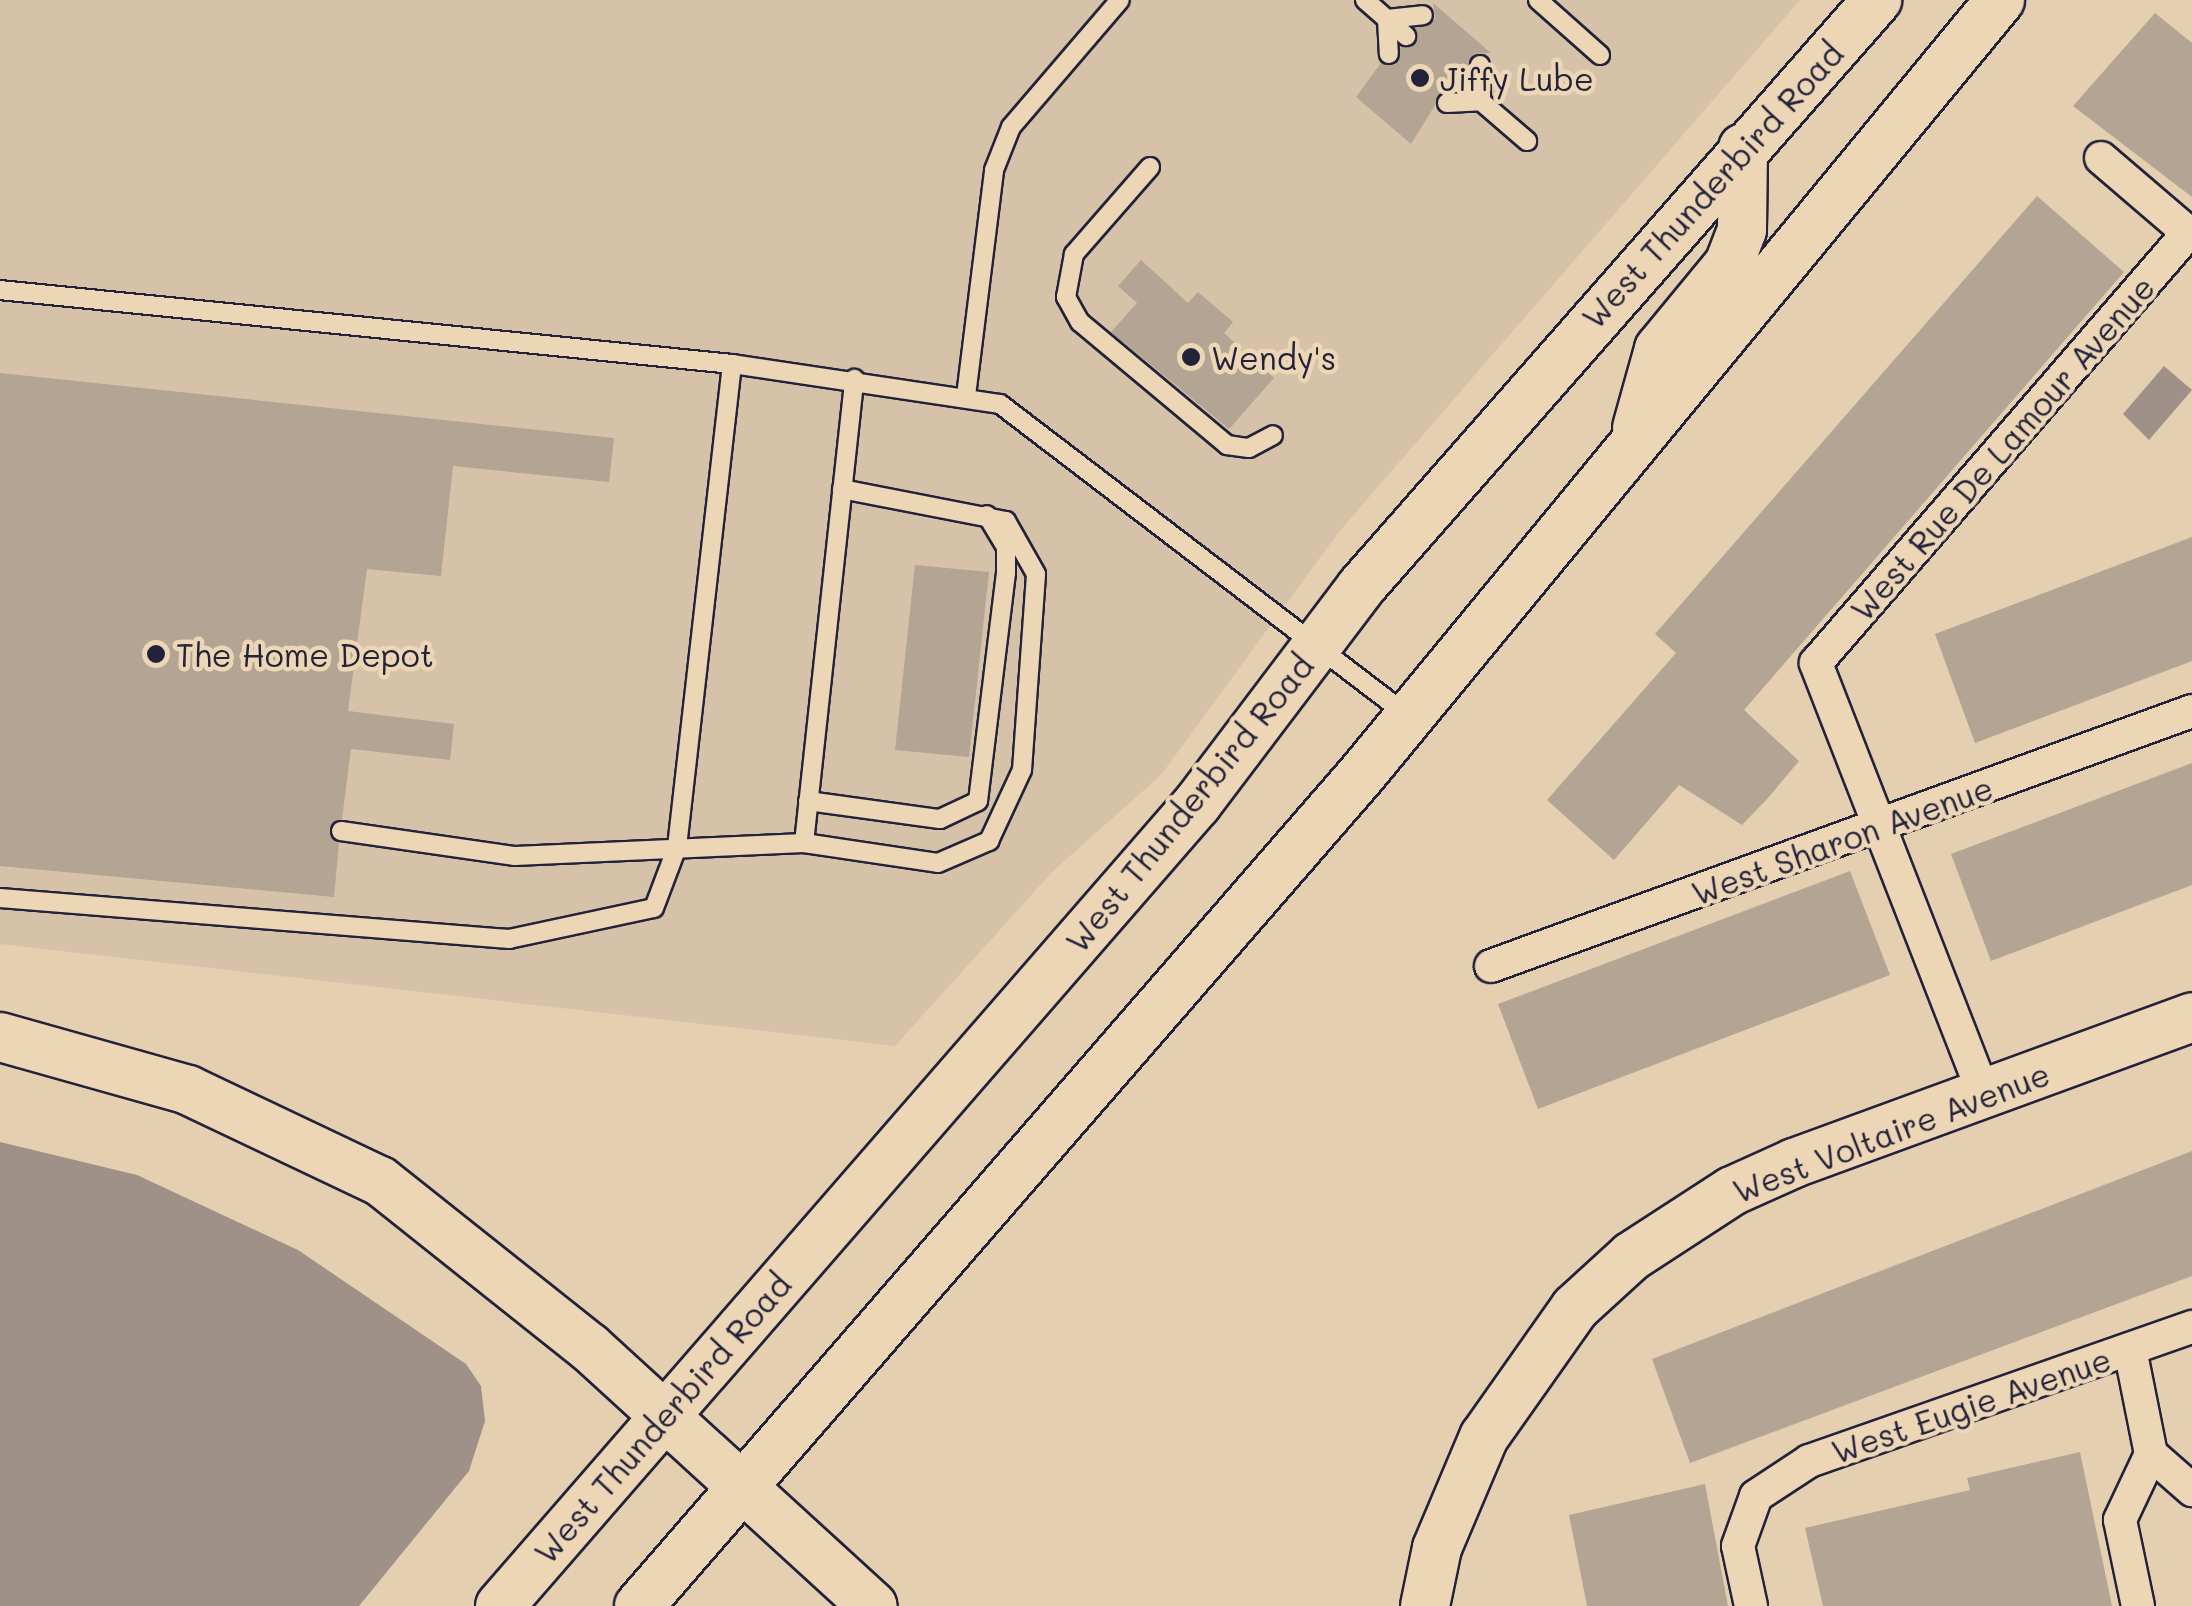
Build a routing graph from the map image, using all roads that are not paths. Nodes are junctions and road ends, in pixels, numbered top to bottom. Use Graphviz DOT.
graph roads {
  1 [pos="1120,0"];
  2 [pos="1366,0"];
  3 [pos="1538,0"];
  4 [pos="1877,0"];
  5 [pos="2000,0"];
  6 [pos="1423,15"];
  7 [pos="1387,19"];
  8 [pos="1406,36"];
  9 [pos="1389,54"];
  10 [pos="1600,55"];
  11 [pos="1480,65"];
  12 [pos="1462,85"];
  13 [pos="1481,101"];
  14 [pos="1447,103"];
  15 [pos="1526,142"];
  16 [pos="1743,148"];
  17 [pos="2101,158"];
  18 [pos="1150,167"];
  19 [pos="2190,235"];
  20 [pos="0,290"];
  21 [pos="732,364"];
  22 [pos="854,379"];
  23 [pos="966,396"];
  24 [pos="1273,434"];
  25 [pos="1632,447"];
  26 [pos="842,489"];
  27 [pos="987,515"];
  28 [pos="1318,644"];
  29 [pos="2192,711"];
  30 [pos="1409,716"];
  31 [pos="808,800"];
  32 [pos="1881,827"];
  33 [pos="340,830"];
  34 [pos="804,843"];
  35 [pos="676,847"];
  36 [pos="0,898"];
  37 [pos="1491,966"];
  38 [pos="2192,1017"];
  39 [pos="0,1037"];
  40 [pos="1984,1097"];
  41 [pos="2192,1327"];
  42 [pos="2130,1350"];
  43 [pos="663,1416"];
  44 [pos="2151,1454"];
  45 [pos="2192,1490"];
  46 [pos="743,1492"];
  47 [pos="500,1606"];
  48 [pos="640,1606"];
  49 [pos="873,1606"];
  50 [pos="1425,1606"];
  51 [pos="1751,1606"];
  52 [pos="2138,1606"];
  1 -- 23 [label="lane"];
  2 -- 7 [label="lane"];
  3 -- 10 [label="lane"];
  4 -- 16 [label="main road, West Thunderbird Road"];
  5 -- 25 [label="main road"];
  6 -- 7 [label="lane"];
  7 -- 8 [label="lane"];
  7 -- 9 [label="lane"];
  11 -- 13 [label="lane"];
  12 -- 13 [label="lane"];
  13 -- 14 [label="lane"];
  13 -- 15 [label="lane"];
  16 -- 25 [label="main road"];
  16 -- 28 [label="main road, West Thunderbird Road"];
  17 -- 19 [label="street"];
  18 -- 24 [label="lane"];
  19 -- 32 [label="street, West Rue De Lamour Avenue"];
  20 -- 21 [label="lane"];
  21 -- 22 [label="lane"];
  21 -- 35 [label="lane"];
  22 -- 23 [label="lane"];
  22 -- 26 [label="lane"];
  23 -- 28 [label="lane"];
  25 -- 30 [label="main road"];
  26 -- 27 [label="lane"];
  26 -- 31 [label="lane"];
  27 -- 31 [label="lane"];
  27 -- 34 [label="lane"];
  28 -- 30 [label="lane"];
  28 -- 43 [label="main road, West Thunderbird Road"];
  29 -- 32 [label="street, West Sharon Avenue"];
  30 -- 46 [label="main road"];
  31 -- 34 [label="lane"];
  32 -- 37 [label="street, West Sharon Avenue"];
  32 -- 40 [label="street"];
  33 -- 35 [label="lane"];
  34 -- 35 [label="lane"];
  35 -- 36 [label="lane"];
  38 -- 40 [label="main road, West Voltaire Avenue"];
  39 -- 43 [label="main road"];
  40 -- 50 [label="main road, West Voltaire Avenue"];
  41 -- 42 [label="street, West Eugie Avenue"];
  42 -- 44 [label="street"];
  42 -- 51 [label="street, West Eugie Avenue"];
  43 -- 46 [label="main road"];
  43 -- 47 [label="main road, West Thunderbird Road"];
  44 -- 45 [label="street"];
  44 -- 52 [label="street"];
  46 -- 48 [label="main road"];
  46 -- 49 [label="main road"];
}
